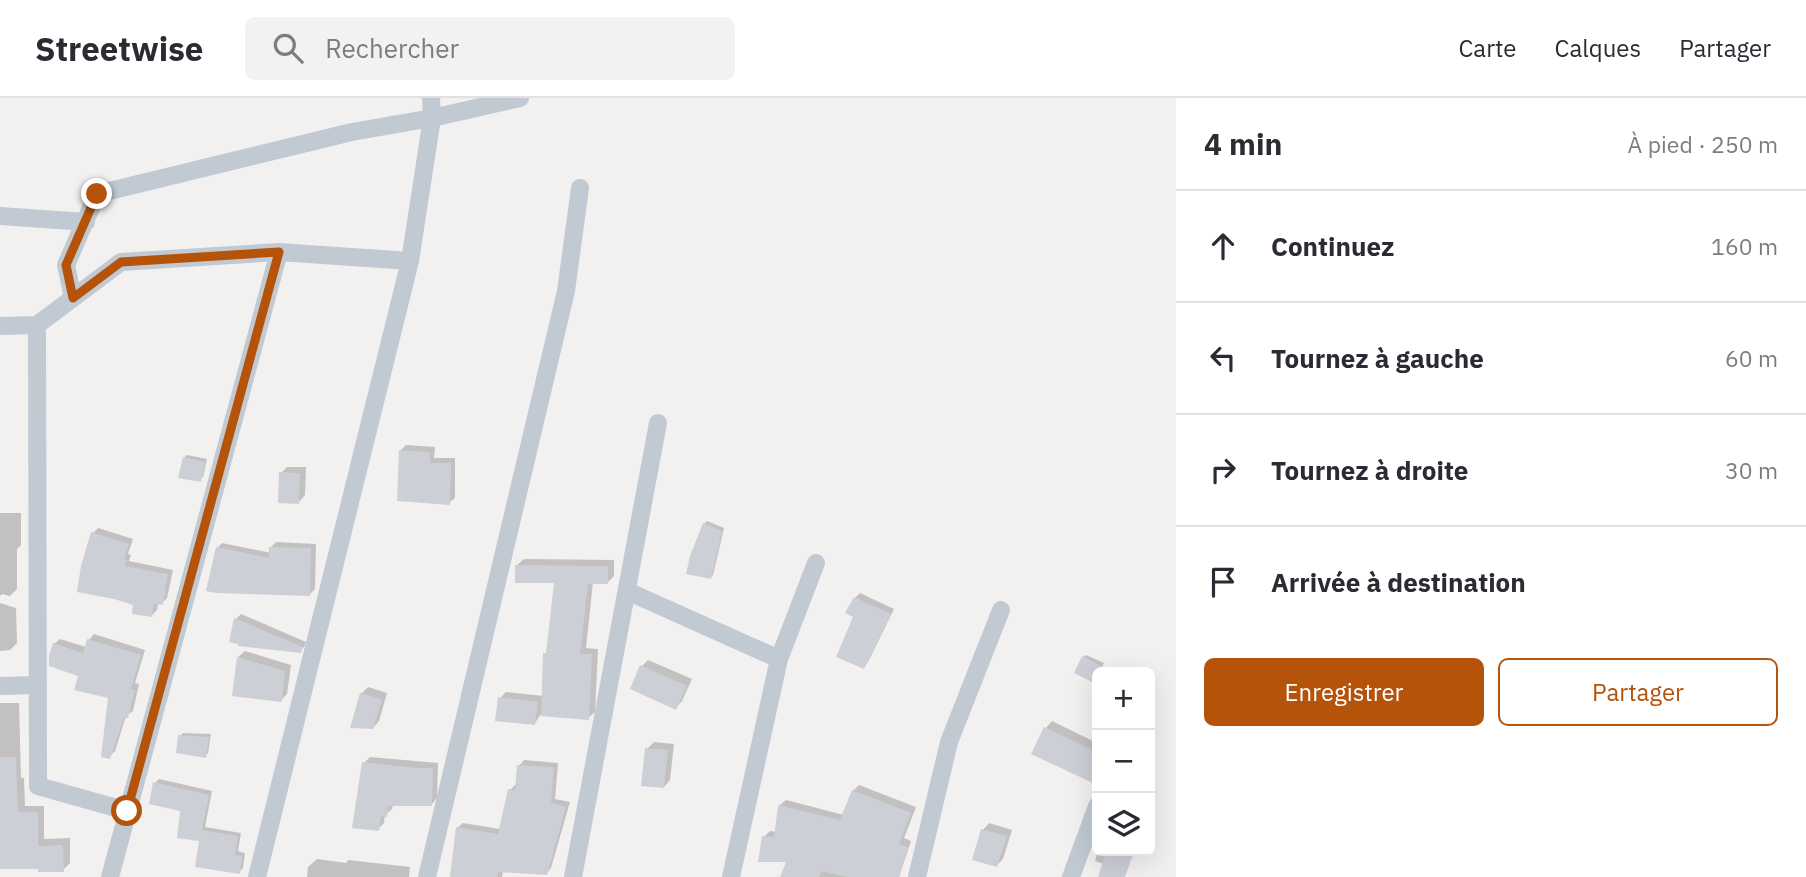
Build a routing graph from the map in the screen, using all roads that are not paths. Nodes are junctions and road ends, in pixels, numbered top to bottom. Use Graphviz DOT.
graph roads {
  1 [pos="431,98"];
  2 [pos="520,98"];
  3 [pos="432,118"];
  4 [pos="580,188"];
  5 [pos="0,216"];
  6 [pos="86,222"];
  7 [pos="279,252"];
  8 [pos="410,261"];
  9 [pos="73,298"];
  10 [pos="37,325"];
  11 [pos="0,326"];
  12 [pos="658,423"];
  13 [pos="816,563"];
  14 [pos="626,591"];
  15 [pos="1001,610"];
  16 [pos="779,659"];
  17 [pos="38,685"];
  18 [pos="0,686"];
  19 [pos="127,811"];
  20 [pos="1092,820"];
  21 [pos="110,877"];
  22 [pos="257,877"];
  23 [pos="426,877"];
  24 [pos="573,877"];
  25 [pos="732,877"];
  26 [pos="917,877"];
  27 [pos="1071,877"];
  1 -- 3 [label="street"];
  2 -- 3 [label="street"];
  3 -- 6 [label="street"];
  3 -- 8 [label="street"];
  4 -- 23 [label="street"];
  5 -- 6 [label="street"];
  6 -- 9 [label="street"];
  7 -- 8 [label="street"];
  7 -- 9 [label="street"];
  7 -- 19 [label="street"];
  8 -- 22 [label="street"];
  9 -- 10 [label="street"];
  10 -- 11 [label="street"];
  10 -- 17 [label="street"];
  12 -- 14 [label="street"];
  13 -- 16 [label="street"];
  14 -- 16 [label="street"];
  14 -- 24 [label="street"];
  15 -- 26 [label="street"];
  16 -- 25 [label="street"];
  17 -- 18 [label="street"];
  17 -- 19 [label="street"];
  19 -- 21 [label="street"];
  20 -- 27 [label="street"];
}
